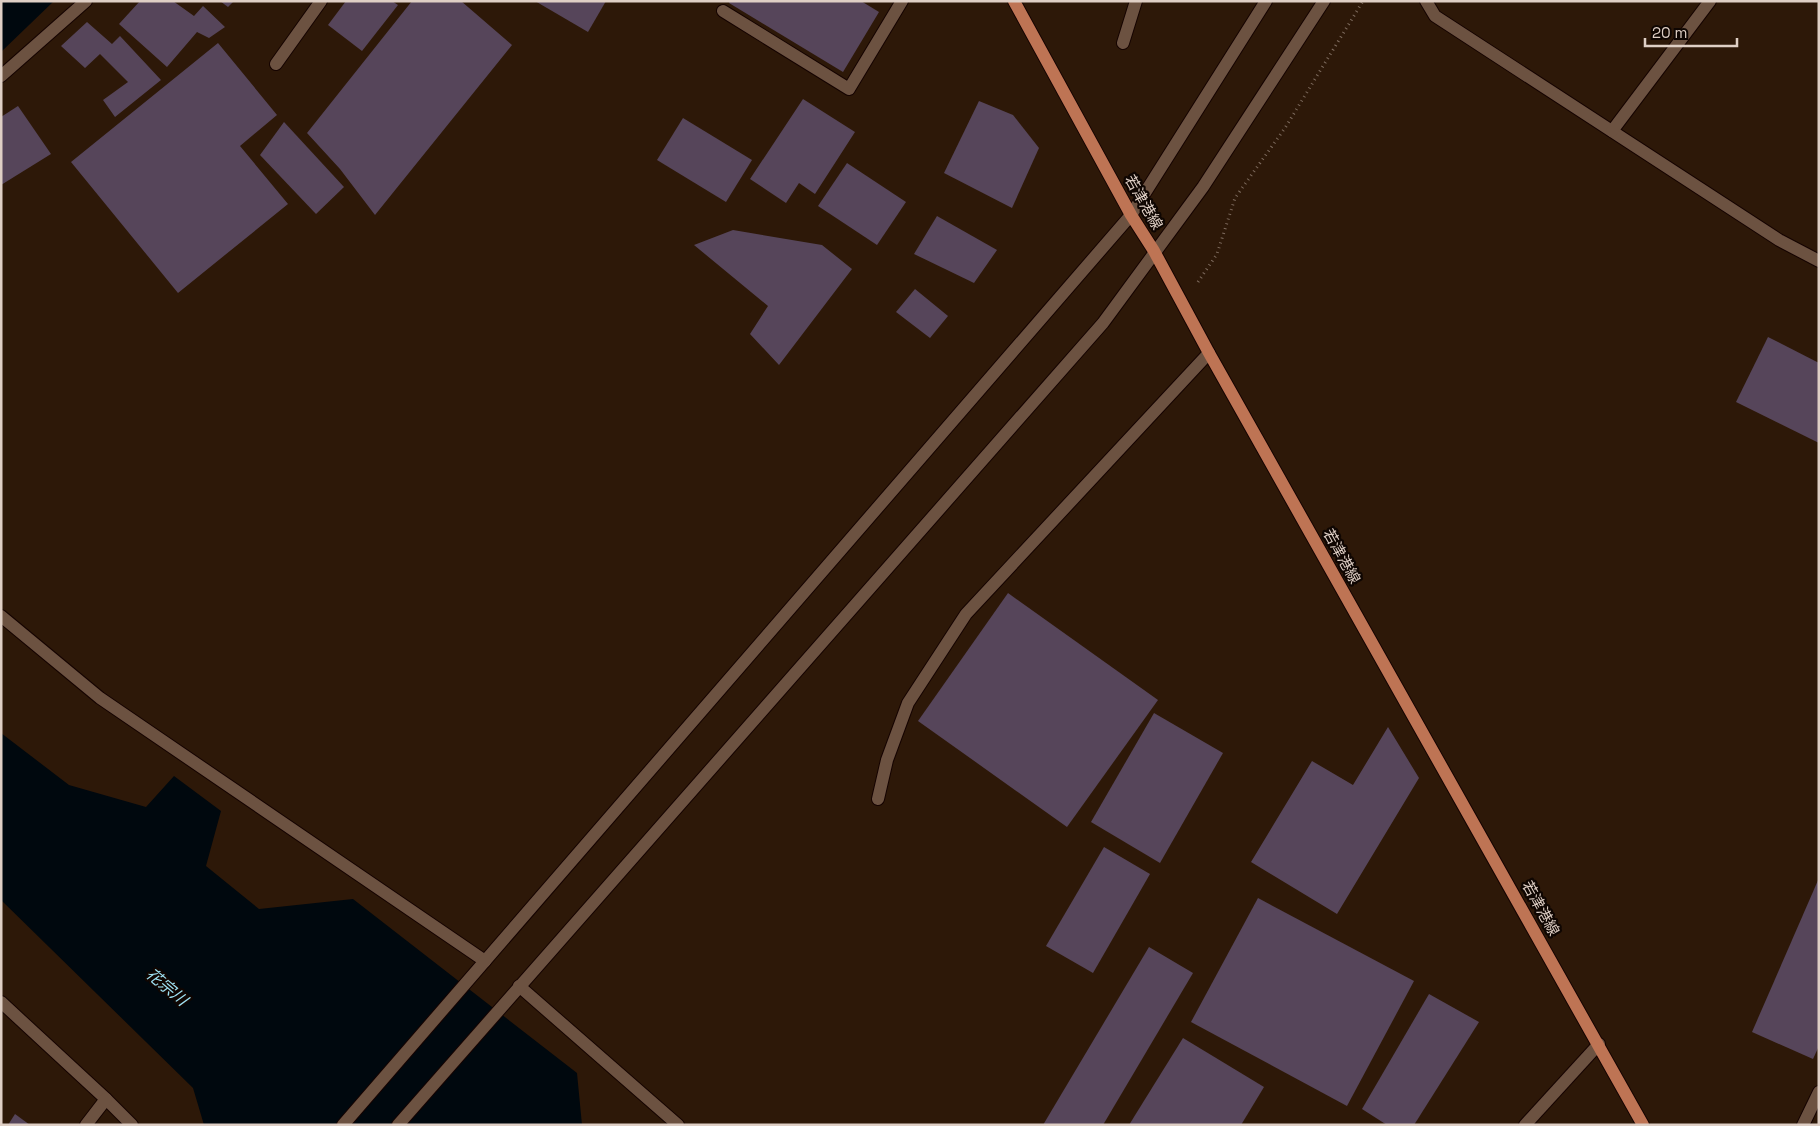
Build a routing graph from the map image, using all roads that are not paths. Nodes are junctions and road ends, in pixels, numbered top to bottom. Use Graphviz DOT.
graph roads {
  1 [pos="86,1"];
  2 [pos="321,1"];
  3 [pos="902,1"];
  4 [pos="1014,1"];
  5 [pos="1136,1"];
  6 [pos="1266,1"];
  7 [pos="1324,1"];
  8 [pos="1426,1"];
  9 [pos="1710,1"];
  10 [pos="723,11"];
  11 [pos="1123,43"];
  12 [pos="276,64"];
  13 [pos="1,76"];
  14 [pos="1612,131"];
  15 [pos="1131,215"];
  16 [pos="1154,251"];
  17 [pos="1819,261"];
  18 [pos="1209,352"];
  19 [pos="1,616"];
  20 [pos="878,799"];
  21 [pos="485,961"];
  22 [pos="519,986"];
  23 [pos="1,1002"];
  24 [pos="1598,1044"];
  25 [pos="1819,1092"];
  26 [pos="106,1099"];
  27 [pos="86,1125"];
  28 [pos="132,1125"];
  29 [pos="343,1125"];
  30 [pos="398,1125"];
  31 [pos="678,1125"];
  32 [pos="1525,1125"];
  33 [pos="1643,1125"];
  34 [pos="1803,1125"];
  1 -- 13 [label="street"];
  2 -- 12 [label="street"];
  3 -- 10 [label="street"];
  4 -- 15 [label="main road, 若津港線"];
  5 -- 11 [label="street"];
  6 -- 15 [label="street"];
  7 -- 16 [label="street"];
  8 -- 14 [label="street"];
  9 -- 14 [label="street"];
  14 -- 17 [label="street"];
  15 -- 16 [label="main road, 若津港線"];
  15 -- 21 [label="street"];
  16 -- 18 [label="main road, 若津港線"];
  16 -- 22 [label="street"];
  18 -- 20 [label="street"];
  18 -- 24 [label="main road, 若津港線"];
  19 -- 21 [label="street"];
  21 -- 29 [label="street"];
  22 -- 30 [label="street"];
  22 -- 31 [label="street"];
  23 -- 26 [label="street"];
  24 -- 32 [label="street"];
  24 -- 33 [label="main road, 若津港線"];
  25 -- 34 [label="street"];
  26 -- 27 [label="street"];
  26 -- 28 [label="street"];
}
